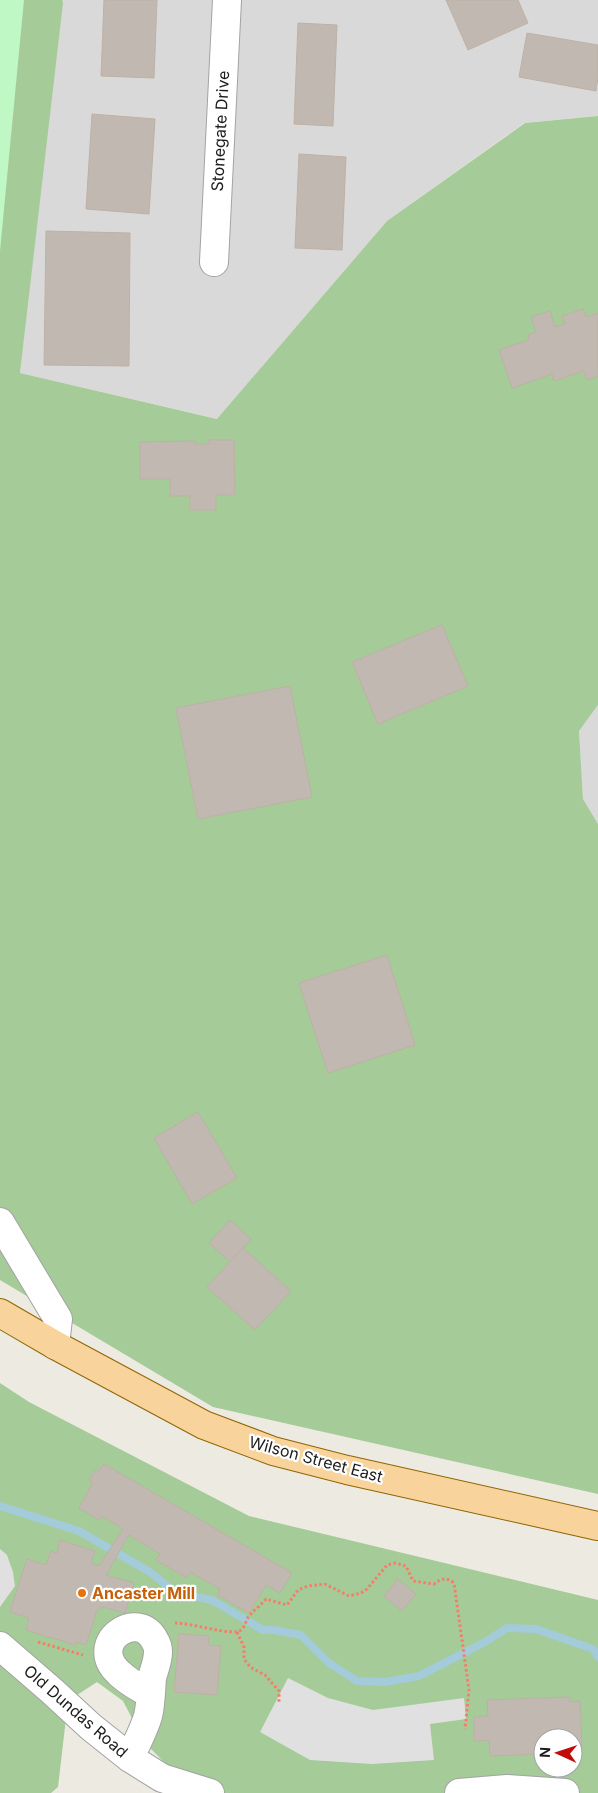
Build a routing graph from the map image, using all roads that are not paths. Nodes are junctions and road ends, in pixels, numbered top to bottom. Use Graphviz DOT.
graph roads {
  1 [pos="227,0"];
  2 [pos="214,262"];
  3 [pos="0,1222"];
  4 [pos="0,1313"];
  5 [pos="55,1345"];
  6 [pos="598,1526"];
  7 [pos="0,1646"];
  8 [pos="150,1694"];
  9 [pos="130,1758"];
  10 [pos="210,1793"];
  11 [pos="459,1793"];
  12 [pos="565,1793"];
  1 -- 2 [label="street, Stonegate Drive"];
  3 -- 5 [label="street"];
  4 -- 5 [label="main road, Wilson Street East"];
  5 -- 6 [label="main road, Wilson Street East"];
  7 -- 9 [label="street, Old Dundas Road"];
  8 -- 8 [label="street"];
  8 -- 9 [label="street"];
  9 -- 10 [label="street, Old Dundas Road"];
  11 -- 12 [label="street"];
}
